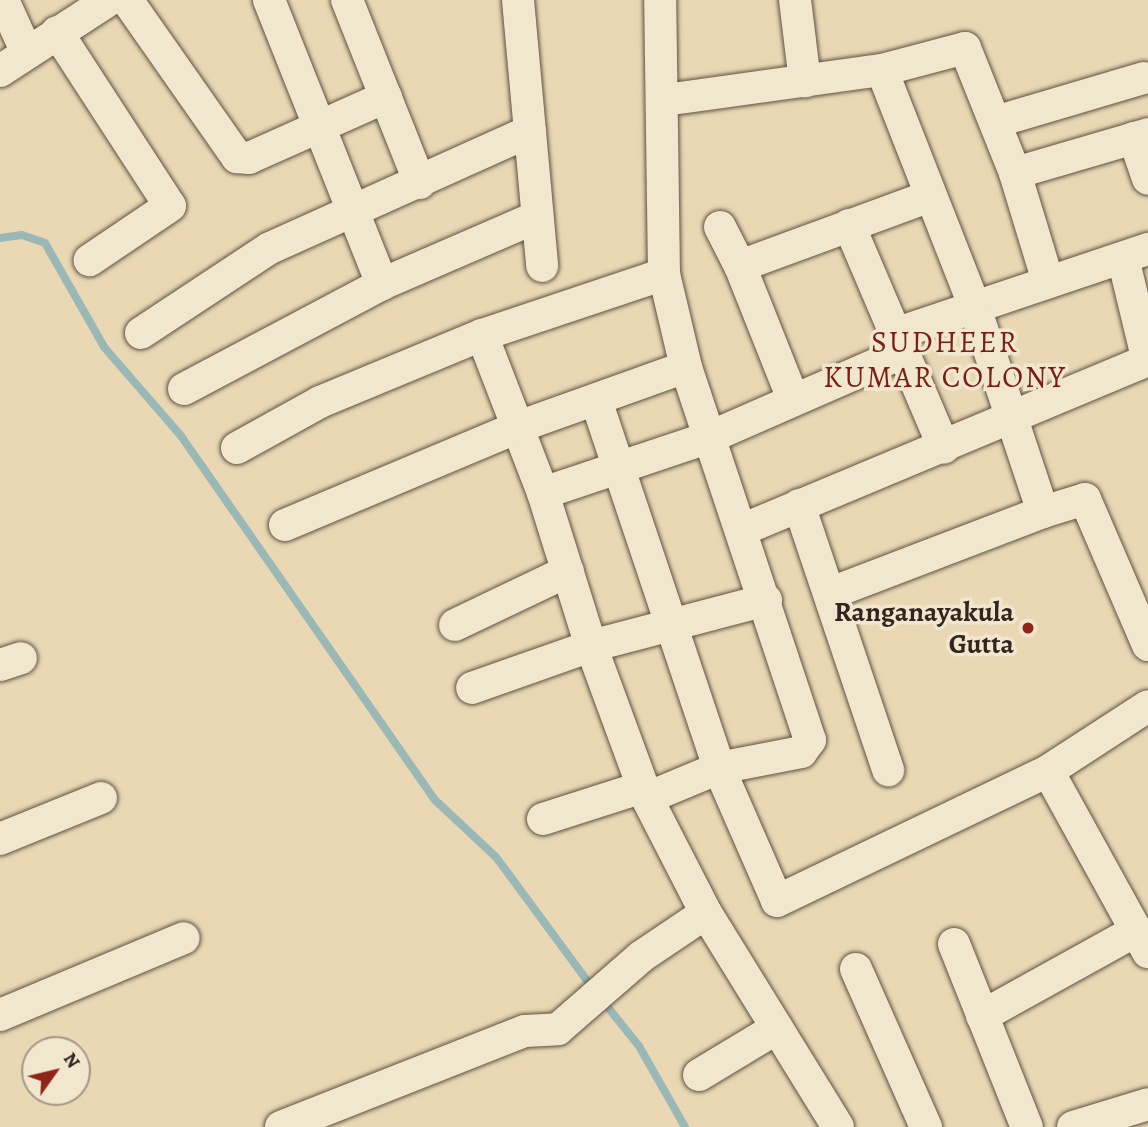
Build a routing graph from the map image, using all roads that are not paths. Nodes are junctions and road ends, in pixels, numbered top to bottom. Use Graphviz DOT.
graph roads {
  1 [pos="3,0"];
  2 [pos="110,0"];
  3 [pos="127,0"];
  4 [pos="269,0"];
  5 [pos="347,0"];
  6 [pos="518,0"];
  7 [pos="660,0"];
  8 [pos="795,0"];
  9 [pos="57,32"];
  10 [pos="27,52"];
  11 [pos="882,70"];
  12 [pos="0,71"];
  13 [pos="1144,78"];
  14 [pos="805,81"];
  15 [pos="386,97"];
  16 [pos="666,100"];
  17 [pos="995,122"];
  18 [pos="319,126"];
  19 [pos="530,131"];
  20 [pos="1141,136"];
  21 [pos="1015,173"];
  22 [pos="1148,179"];
  23 [pos="420,183"];
  24 [pos="930,196"];
  25 [pos="352,211"];
  26 [pos="537,217"];
  27 [pos="849,225"];
  28 [pos="720,227"];
  29 [pos="1136,253"];
  30 [pos="90,260"];
  31 [pos="542,266"];
  32 [pos="740,266"];
  33 [pos="664,274"];
  34 [pos="1047,278"];
  35 [pos="382,284"];
  36 [pos="974,305"];
  37 [pos="141,333"];
  38 [pos="482,335"];
  39 [pos="898,344"];
  40 [pos="1148,361"];
  41 [pos="686,367"];
  42 [pos="184,389"];
  43 [pos="793,399"];
  44 [pos="596,400"];
  45 [pos="1012,422"];
  46 [pos="518,427"];
  47 [pos="710,437"];
  48 [pos="237,448"];
  49 [pos="944,448"];
  50 [pos="620,463"];
  51 [pos="543,493"];
  52 [pos="799,505"];
  53 [pos="1043,512"];
  54 [pos="285,525"];
  55 [pos="744,529"];
  56 [pos="568,570"];
  57 [pos="831,593"];
  58 [pos="766,600"];
  59 [pos="672,624"];
  60 [pos="456,625"];
  61 [pos="1148,645"];
  62 [pos="591,646"];
  63 [pos="472,688"];
  64 [pos="1148,706"];
  65 [pos="719,768"];
  66 [pos="888,770"];
  67 [pos="1048,771"];
  68 [pos="645,792"];
  69 [pos="101,798"];
  70 [pos="544,819"];
  71 [pos="0,839"];
  72 [pos="706,913"];
  73 [pos="184,938"];
  74 [pos="1143,941"];
  75 [pos="954,944"];
  76 [pos="856,969"];
  77 [pos="0,1015"];
  78 [pos="982,1016"];
  79 [pos="777,1028"];
  80 [pos="699,1075"];
  81 [pos="1148,1104"];
  82 [pos="1115,1121"];
  83 [pos="281,1127"];
  84 [pos="838,1127"];
  85 [pos="926,1127"];
  86 [pos="1027,1127"];
  87 [pos="1073,1127"];
  1 -- 10 [label="street"];
  2 -- 9 [label="street"];
  3 -- 18 [label="street"];
  4 -- 18 [label="street"];
  5 -- 15 [label="street"];
  6 -- 19 [label="street"];
  7 -- 16 [label="street"];
  8 -- 14 [label="street"];
  9 -- 10 [label="street"];
  9 -- 30 [label="street"];
  10 -- 12 [label="street"];
  11 -- 14 [label="street"];
  11 -- 17 [label="street"];
  11 -- 24 [label="street"];
  13 -- 17 [label="street"];
  14 -- 16 [label="street"];
  15 -- 18 [label="street"];
  15 -- 23 [label="street"];
  16 -- 33 [label="street"];
  17 -- 21 [label="street"];
  18 -- 25 [label="street"];
  19 -- 23 [label="street"];
  19 -- 26 [label="street"];
  20 -- 21 [label="street"];
  20 -- 22 [label="street"];
  21 -- 34 [label="street"];
  23 -- 25 [label="street"];
  24 -- 27 [label="street"];
  24 -- 36 [label="street"];
  25 -- 35 [label="street"];
  25 -- 37 [label="street"];
  26 -- 31 [label="street"];
  26 -- 35 [label="street"];
  27 -- 32 [label="street"];
  27 -- 39 [label="street"];
  28 -- 32 [label="street"];
  29 -- 34 [label="street"];
  29 -- 40 [label="street"];
  32 -- 43 [label="street"];
  33 -- 38 [label="street"];
  33 -- 41 [label="street"];
  34 -- 36 [label="street"];
  35 -- 42 [label="street"];
  36 -- 39 [label="street"];
  36 -- 45 [label="street"];
  38 -- 46 [label="street"];
  38 -- 48 [label="street"];
  39 -- 43 [label="street"];
  39 -- 49 [label="street"];
  40 -- 45 [label="street"];
  41 -- 44 [label="street"];
  41 -- 47 [label="street"];
  43 -- 47 [label="street"];
  44 -- 46 [label="street"];
  44 -- 50 [label="street"];
  45 -- 49 [label="street"];
  45 -- 53 [label="street"];
  46 -- 51 [label="street"];
  46 -- 54 [label="street"];
  47 -- 50 [label="street"];
  47 -- 55 [label="street"];
  49 -- 52 [label="street"];
  50 -- 51 [label="street"];
  50 -- 59 [label="street"];
  51 -- 56 [label="street"];
  52 -- 55 [label="street"];
  52 -- 57 [label="street"];
  53 -- 57 [label="street"];
  53 -- 61 [label="street"];
  55 -- 58 [label="street"];
  56 -- 60 [label="street"];
  56 -- 62 [label="street"];
  57 -- 66 [label="street"];
  58 -- 59 [label="street"];
  58 -- 65 [label="street"];
  59 -- 62 [label="street"];
  59 -- 65 [label="street"];
  62 -- 63 [label="street"];
  62 -- 68 [label="street"];
  64 -- 67 [label="street"];
  65 -- 67 [label="street"];
  65 -- 68 [label="street"];
  67 -- 74 [label="street"];
  68 -- 70 [label="street"];
  68 -- 72 [label="street"];
  69 -- 71 [label="street"];
  72 -- 79 [label="street"];
  72 -- 83 [label="street"];
  73 -- 77 [label="street"];
  74 -- 78 [label="street"];
  75 -- 78 [label="street"];
  76 -- 85 [label="street"];
  78 -- 86 [label="street"];
  79 -- 80 [label="street"];
  79 -- 84 [label="street"];
  81 -- 82 [label="street"];
  82 -- 87 [label="street"];
}
